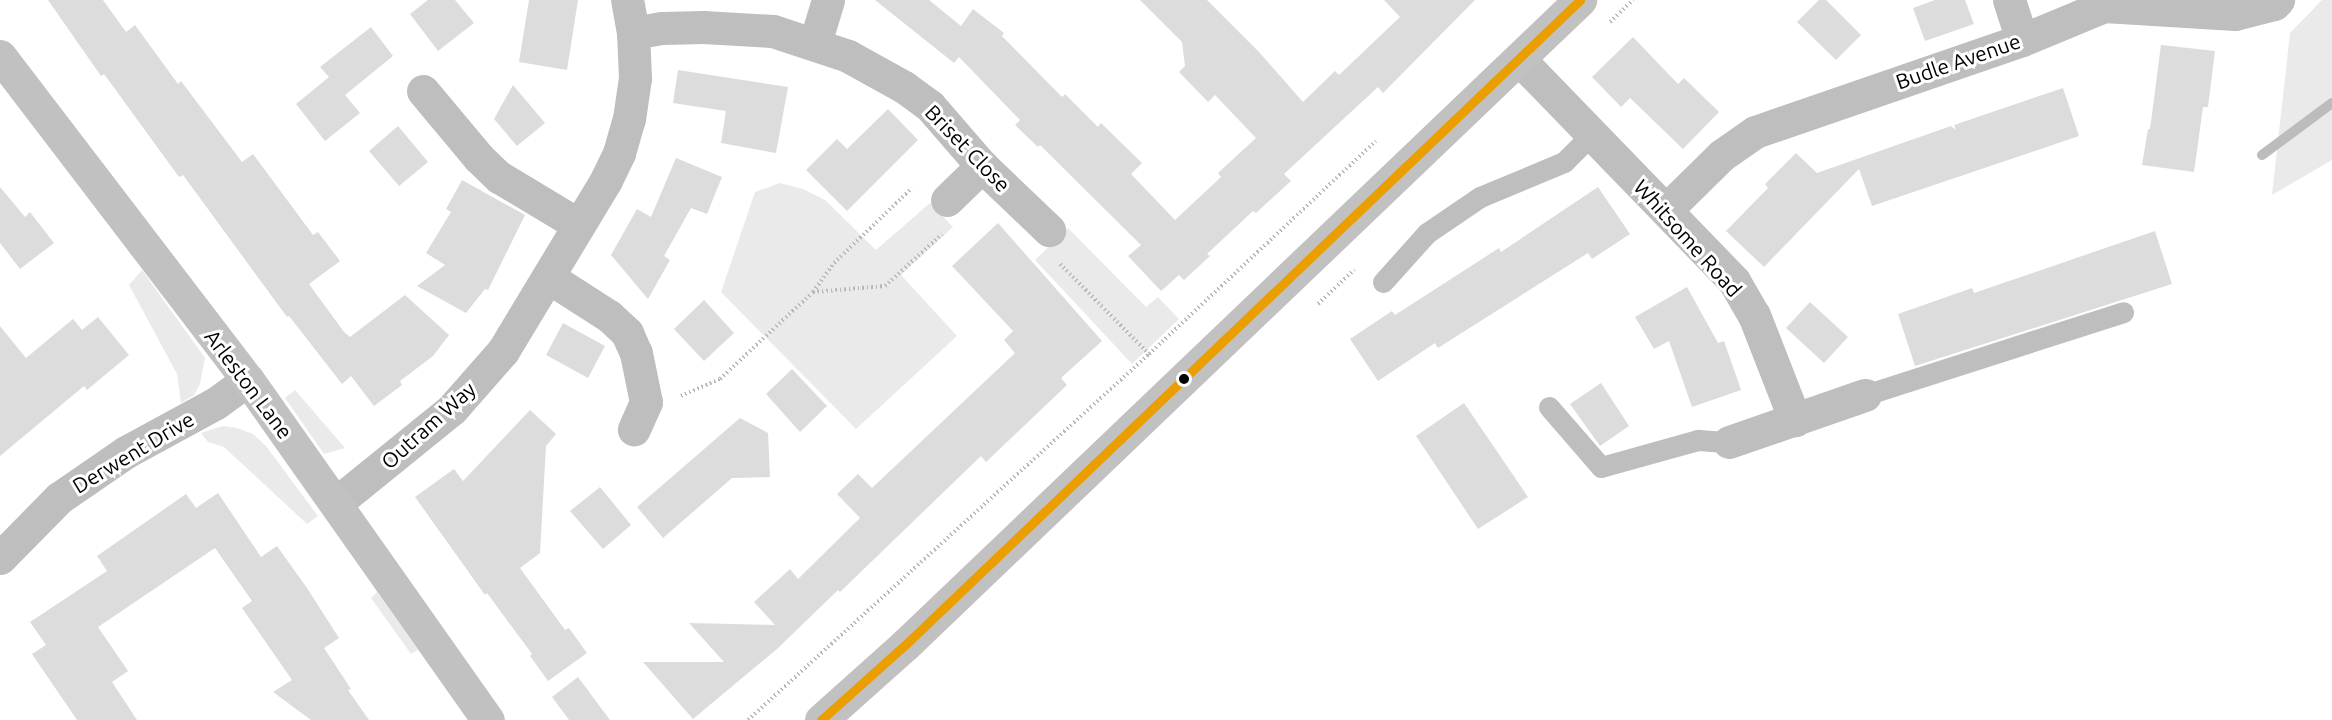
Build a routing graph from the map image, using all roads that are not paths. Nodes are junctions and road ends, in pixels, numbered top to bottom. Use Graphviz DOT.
graph roads {
  1 [pos="627,0"];
  2 [pos="828,0"];
  3 [pos="1580,0"];
  4 [pos="2009,0"];
  5 [pos="2278,0"];
  6 [pos="633,33"];
  7 [pos="2022,40"];
  8 [pos="814,43"];
  9 [pos="1519,59"];
  10 [pos="2,64"];
  11 [pos="423,91"];
  12 [pos="1591,135"];
  13 [pos="982,166"];
  14 [pos="1666,210"];
  15 [pos="946,216"];
  16 [pos="579,225"];
  17 [pos="1051,244"];
  18 [pos="548,277"];
  19 [pos="1383,282"];
  20 [pos="2123,312"];
  21 [pos="248,380"];
  22 [pos="1865,394"];
  23 [pos="1548,406"];
  24 [pos="640,416"];
  25 [pos="1795,420"];
  26 [pos="1728,442"];
  27 [pos="336,503"];
  28 [pos="0,558"];
  29 [pos="488,720"];
  30 [pos="821,720"];
  1 -- 6 [label="street, Outram Way"];
  2 -- 8 [label="street"];
  3 -- 9 [label="street"];
  4 -- 7 [label="street"];
  5 -- 7 [label="street, Budle Avenue"];
  6 -- 8 [label="street, Briset Close"];
  6 -- 16 [label="street, Outram Way"];
  7 -- 14 [label="street, Budle Avenue"];
  8 -- 13 [label="street, Briset Close"];
  9 -- 12 [label="street, Whitsome Road"];
  9 -- 30 [label="street"];
  10 -- 21 [label="street, Arleston Lane"];
  11 -- 16 [label="street"];
  12 -- 14 [label="street, Whitsome Road"];
  12 -- 19 [label="lane"];
  13 -- 15 [label="street"];
  13 -- 17 [label="street, Briset Close"];
  14 -- 25 [label="street, Whitsome Road"];
  16 -- 18 [label="street, Outram Way"];
  18 -- 24 [label="street"];
  18 -- 27 [label="street, Outram Way"];
  20 -- 22 [label="lane"];
  21 -- 27 [label="street, Arleston Lane"];
  21 -- 28 [label="street, Derwent Drive"];
  22 -- 25 [label="street"];
  23 -- 26 [label="lane"];
  25 -- 26 [label="street"];
  27 -- 29 [label="street, Arleston Lane"];
}
